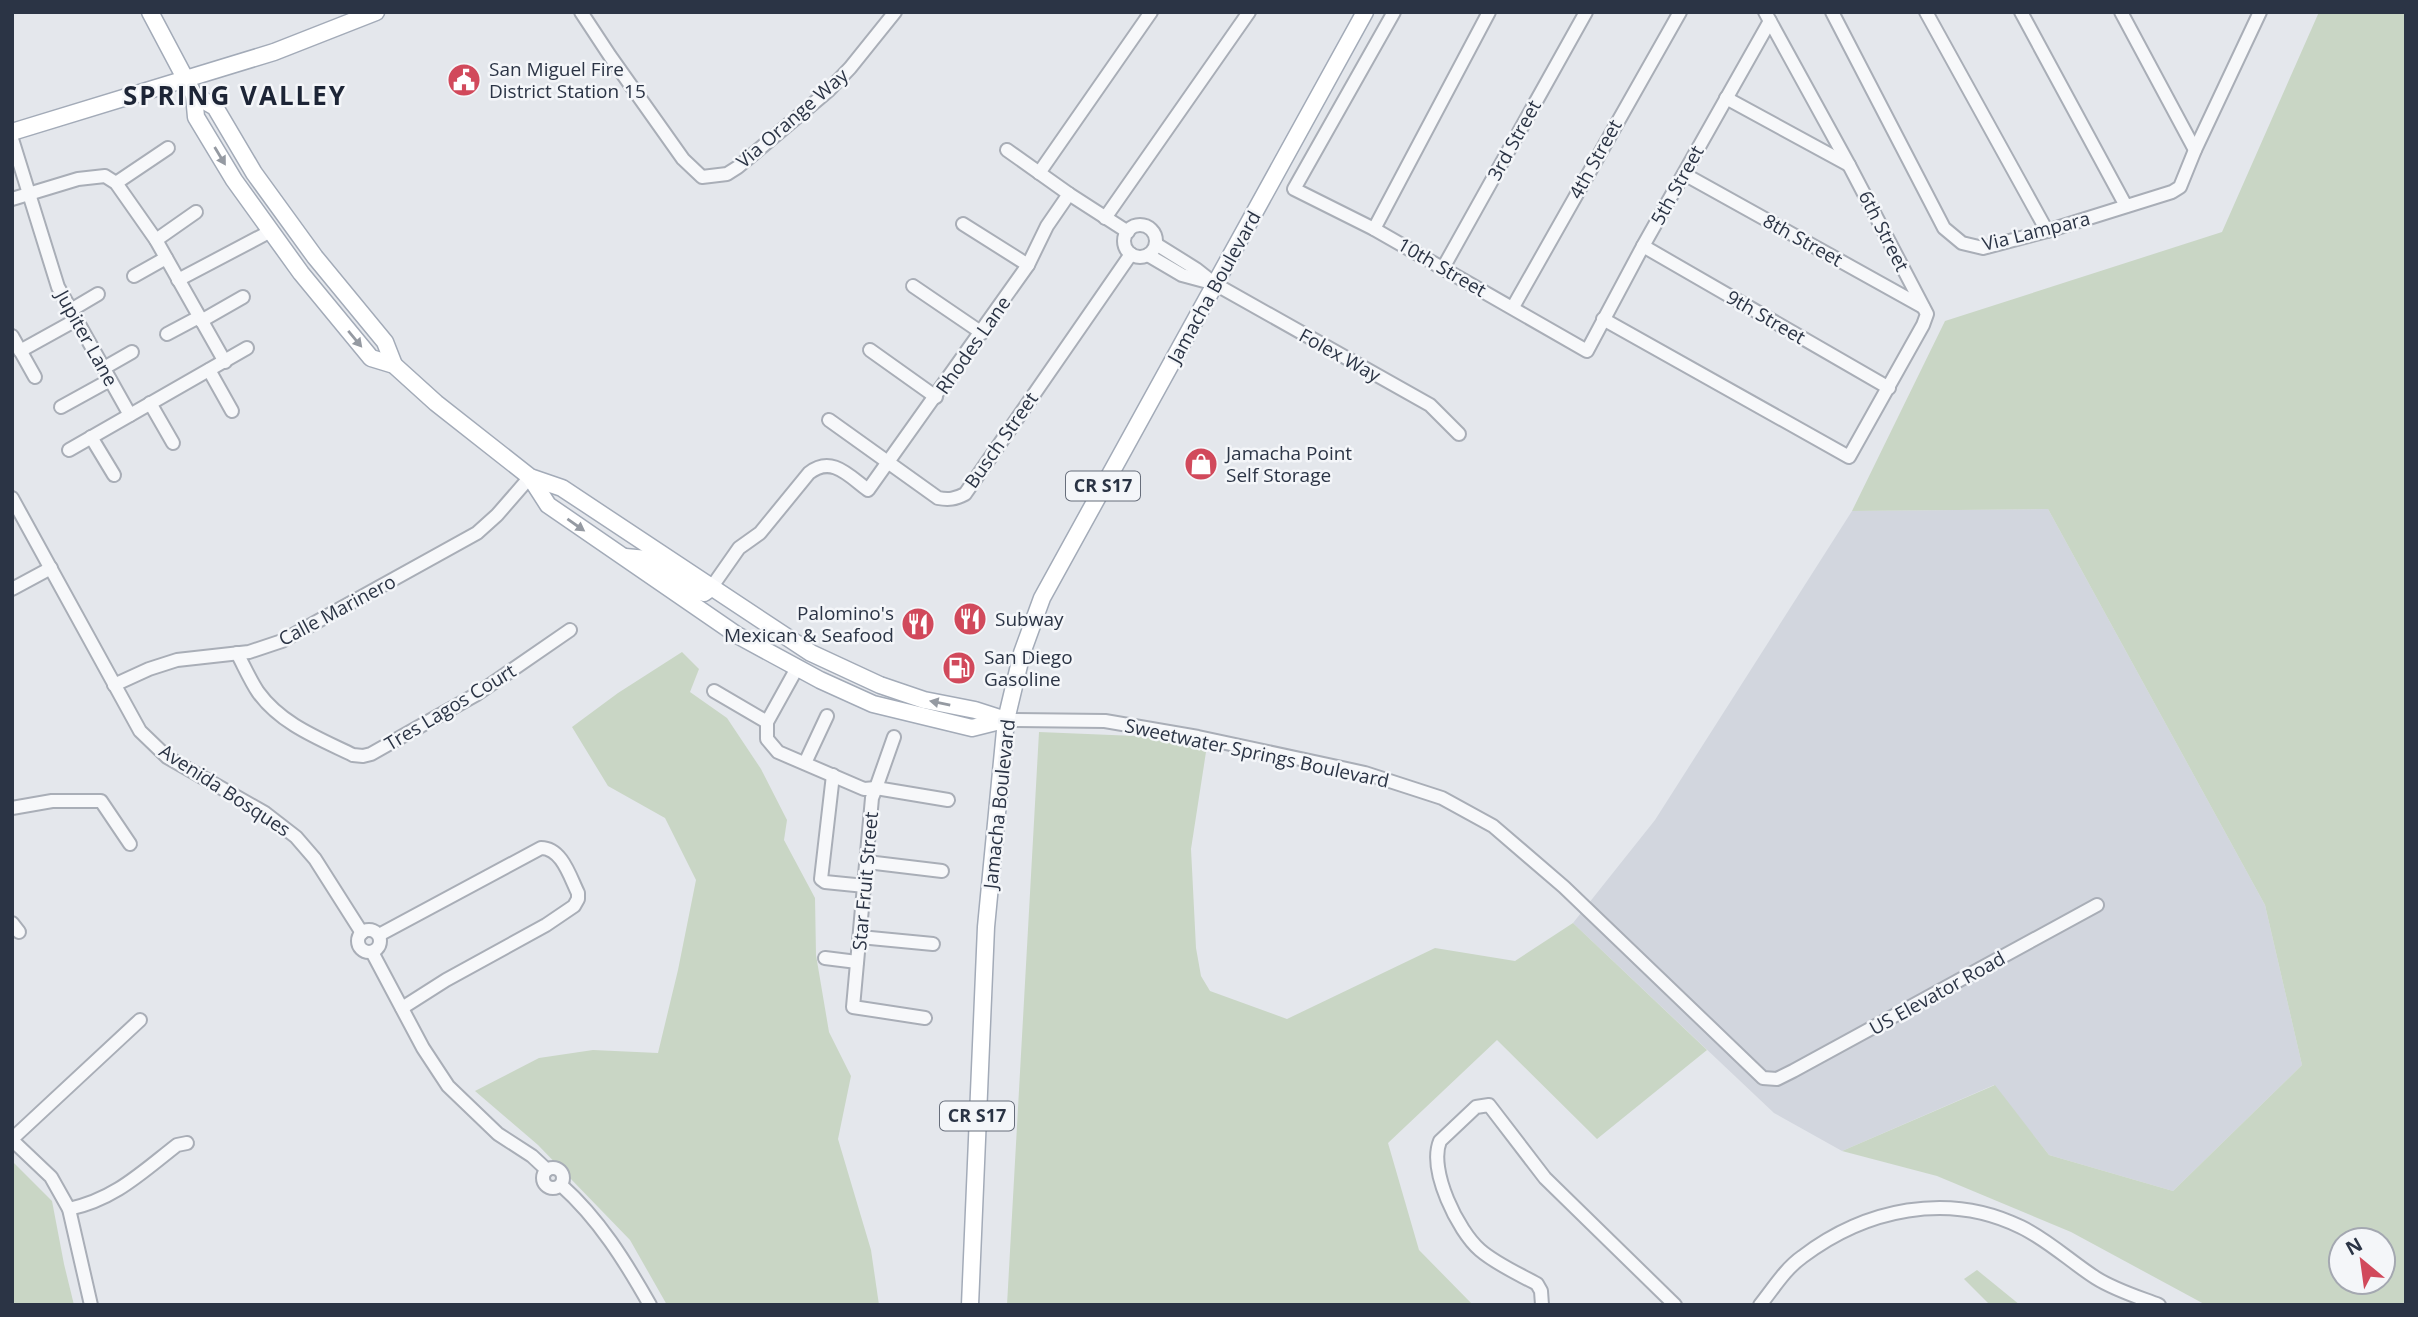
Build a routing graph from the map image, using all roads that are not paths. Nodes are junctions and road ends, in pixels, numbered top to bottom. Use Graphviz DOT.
graph roads {
  1 [pos="150,12"];
  2 [pos="376,12"];
  3 [pos="581,12"];
  4 [pos="895,12"];
  5 [pos="1151,12"];
  6 [pos="1249,12"];
  7 [pos="1365,12"];
  8 [pos="1394,12"];
  9 [pos="1489,12"];
  10 [pos="1586,12"];
  11 [pos="1679,12"];
  12 [pos="1832,12"];
  13 [pos="1926,12"];
  14 [pos="2021,12"];
  15 [pos="2120,12"];
  16 [pos="2260,12"];
  17 [pos="1767,17"];
  18 [pos="191,87"];
  19 [pos="1726,98"];
  20 [pos="12,132"];
  21 [pos="12,139"];
  22 [pos="168,148"];
  23 [pos="1007,150"];
  24 [pos="2195,150"];
  25 [pos="1849,165"];
  26 [pos="1039,173"];
  27 [pos="1684,174"];
  28 [pos="116,183"];
  29 [pos="31,194"];
  30 [pos="1069,194"];
  31 [pos="12,200"];
  32 [pos="2126,206"];
  33 [pos="196,212"];
  34 [pos="1105,218"];
  35 [pos="963,224"];
  36 [pos="1374,229"];
  37 [pos="271,231"];
  38 [pos="2048,231"];
  39 [pos="1128,232"];
  40 [pos="156,240"];
  41 [pos="1643,246"];
  42 [pos="1152,250"];
  43 [pos="1131,254"];
  44 [pos="315,257"];
  45 [pos="166,258"];
  46 [pos="1028,265"];
  47 [pos="1443,268"];
  48 [pos="134,276"];
  49 [pos="178,279"];
  50 [pos="1215,284"];
  51 [pos="913,286"];
  52 [pos="98,294"];
  53 [pos="243,297"];
  54 [pos="1513,307"];
  55 [pos="1923,307"];
  56 [pos="73,315"];
  57 [pos="200,319"];
  58 [pos="1603,319"];
  59 [pos="982,333"];
  60 [pos="167,334"];
  61 [pos="12,336"];
  62 [pos="247,348"];
  63 [pos="870,350"];
  64 [pos="20,351"];
  65 [pos="1587,351"];
  66 [pos="132,352"];
  67 [pos="225,362"];
  68 [pos="394,365"];
  69 [pos="104,368"];
  70 [pos="209,370"];
  71 [pos="35,377"];
  72 [pos="110,380"];
  73 [pos="1889,388"];
  74 [pos="936,397"];
  75 [pos="150,403"];
  76 [pos="61,407"];
  77 [pos="232,411"];
  78 [pos="130,415"];
  79 [pos="829,420"];
  80 [pos="1460,434"];
  81 [pos="91,437"];
  82 [pos="173,443"];
  83 [pos="68,450"];
  84 [pos="887,463"];
  85 [pos="114,475"];
  86 [pos="530,477"];
  87 [pos="12,498"];
  88 [pos="622,556"];
  89 [pos="51,568"];
  90 [pos="711,588"];
  91 [pos="12,589"];
  92 [pos="570,630"];
  93 [pos="237,653"];
  94 [pos="797,668"];
  95 [pos="872,682"];
  96 [pos="114,685"];
  97 [pos="713,691"];
  98 [pos="827,716"];
  99 [pos="1006,720"];
  100 [pos="766,722"];
  101 [pos="894,737"];
  102 [pos="805,764"];
  103 [pos="833,775"];
  104 [pos="876,788"];
  105 [pos="948,800"];
  106 [pos="12,808"];
  107 [pos="130,844"];
  108 [pos="867,862"];
  109 [pos="942,870"];
  110 [pos="864,886"];
  111 [pos="2097,905"];
  112 [pos="362,933"];
  113 [pos="379,936"];
  114 [pos="860,937"];
  115 [pos="933,944"];
  116 [pos="372,952"];
  117 [pos="825,958"];
  118 [pos="857,962"];
  119 [pos="402,1008"];
  120 [pos="925,1018"];
  121 [pos="140,1020"];
  122 [pos="1777,1079"];
  123 [pos="12,1139"];
  124 [pos="187,1143"];
  125 [pos="69,1209"];
  126 [pos="91,1305"];
  127 [pos="650,1305"];
  128 [pos="970,1305"];
  129 [pos="1542,1305"];
  130 [pos="1675,1305"];
  131 [pos="1760,1305"];
  132 [pos="2159,1305"];
  1 -- 18 [label="main road, Sweetwater Springs Boulevard"];
  2 -- 18 [label="main road"];
  3 -- 4 [label="street, Via Orange Way"];
  5 -- 26 [label="street"];
  6 -- 34 [label="street"];
  7 -- 50 [label="main road, Jamacha Boulevard / CR S17"];
  8 -- 36 [label="street, 10th Street"];
  9 -- 36 [label="street"];
  10 -- 47 [label="street, 3rd Street"];
  11 -- 54 [label="street, 4th Street"];
  12 -- 38 [label="street, Via Lampara"];
  13 -- 38 [label="street"];
  14 -- 32 [label="street"];
  15 -- 24 [label="street"];
  16 -- 24 [label="street, Via Lampara"];
  17 -- 19 [label="street, 5th Street"];
  17 -- 25 [label="street, 6th Street"];
  18 -- 20 [label="main road"];
  18 -- 37 [label="main road, Sweetwater Springs Boulevard, one-way"];
  18 -- 44 [label="main road, Sweetwater Springs Boulevard"];
  19 -- 25 [label="street"];
  19 -- 27 [label="street, 5th Street"];
  21 -- 29 [label="street, Jupiter Lane"];
  22 -- 28 [label="street"];
  23 -- 26 [label="street"];
  24 -- 32 [label="street, Via Lampara"];
  25 -- 55 [label="street, 6th Street"];
  26 -- 30 [label="street"];
  27 -- 41 [label="street, 5th Street"];
  27 -- 55 [label="street, 8th Street"];
  28 -- 29 [label="street"];
  28 -- 40 [label="street"];
  29 -- 31 [label="street"];
  29 -- 56 [label="street, Jupiter Lane"];
  30 -- 34 [label="street"];
  30 -- 46 [label="street, Rhodes Lane"];
  32 -- 38 [label="street, Via Lampara"];
  33 -- 40 [label="street"];
  34 -- 39 [label="street"];
  35 -- 46 [label="street"];
  36 -- 47 [label="street, 10th Street"];
  37 -- 44 [label="main road"];
  37 -- 49 [label="street"];
  37 -- 68 [label="main road, Sweetwater Springs Boulevard, one-way"];
  39 -- 42 [label="street"];
  39 -- 43 [label="street"];
  40 -- 45 [label="street"];
  41 -- 58 [label="street, 5th Street"];
  41 -- 73 [label="street, 9th Street"];
  42 -- 43 [label="street"];
  42 -- 50 [label="street, Folex Way"];
  43 -- 84 [label="street, Busch Street"];
  44 -- 68 [label="main road, Sweetwater Springs Boulevard"];
  45 -- 48 [label="street"];
  45 -- 49 [label="street"];
  46 -- 59 [label="street, Rhodes Lane"];
  47 -- 54 [label="street, 10th Street"];
  49 -- 57 [label="street"];
  50 -- 80 [label="street, Folex Way"];
  50 -- 99 [label="main road, Jamacha Boulevard / CR S17"];
  51 -- 59 [label="street"];
  52 -- 56 [label="street"];
  53 -- 57 [label="street"];
  54 -- 65 [label="street, 10th Street"];
  55 -- 73 [label="street"];
  56 -- 64 [label="street"];
  56 -- 69 [label="street, Jupiter Lane"];
  57 -- 60 [label="street"];
  57 -- 67 [label="street"];
  58 -- 65 [label="street, 5th Street"];
  58 -- 73 [label="street"];
  59 -- 74 [label="street, Rhodes Lane"];
  61 -- 64 [label="street"];
  62 -- 67 [label="street"];
  63 -- 74 [label="street"];
  64 -- 71 [label="street"];
  66 -- 69 [label="street"];
  67 -- 70 [label="street"];
  68 -- 86 [label="main road, Sweetwater Springs Boulevard"];
  69 -- 72 [label="street, Jupiter Lane"];
  70 -- 75 [label="street"];
  70 -- 77 [label="street"];
  72 -- 76 [label="street"];
  72 -- 78 [label="street, Jupiter Lane"];
  74 -- 84 [label="street, Rhodes Lane"];
  75 -- 78 [label="street"];
  75 -- 82 [label="street"];
  78 -- 81 [label="street"];
  79 -- 84 [label="street, Busch Street"];
  81 -- 83 [label="street"];
  81 -- 85 [label="street"];
  84 -- 90 [label="street, Rhodes Lane"];
  86 -- 88 [label="main road, Sweetwater Springs Boulevard, one-way"];
  86 -- 90 [label="main road, Sweetwater Springs Boulevard"];
  86 -- 93 [label="street, Calle Marinero"];
  87 -- 89 [label="street, Avenida Bosques"];
  88 -- 90 [label="main road"];
  88 -- 94 [label="main road, Sweetwater Springs Boulevard"];
  89 -- 91 [label="street"];
  89 -- 96 [label="street, Avenida Bosques"];
  90 -- 95 [label="main road, Sweetwater Springs Boulevard"];
  92 -- 93 [label="street, Tres Lagos Court"];
  93 -- 96 [label="street, Calle Marinero"];
  94 -- 95 [label="main road"];
  94 -- 99 [label="main road, Sweetwater Springs Boulevard"];
  94 -- 100 [label="street"];
  99 -- 95 [label="main road, Sweetwater Springs Boulevard, one-way"];
  96 -- 112 [label="street, Avenida Bosques"];
  97 -- 100 [label="street"];
  98 -- 102 [label="street"];
  99 -- 122 [label="street, Sweetwater Springs Boulevard"];
  99 -- 128 [label="main road, Jamacha Boulevard / CR S17"];
  100 -- 102 [label="street, Star Fruit Street"];
  101 -- 104 [label="street"];
  102 -- 103 [label="street, Star Fruit Street"];
  103 -- 104 [label="street, Star Fruit Street"];
  103 -- 110 [label="street"];
  104 -- 105 [label="street"];
  104 -- 108 [label="street, Star Fruit Street"];
  106 -- 107 [label="street"];
  108 -- 109 [label="street"];
  108 -- 110 [label="street, Star Fruit Street"];
  110 -- 114 [label="street, Star Fruit Street"];
  111 -- 122 [label="street, US Elevator Road"];
  112 -- 113 [label="street"];
  112 -- 116 [label="street"];
  113 -- 116 [label="street"];
  113 -- 119 [label="street"];
  114 -- 115 [label="street"];
  114 -- 118 [label="street, Star Fruit Street"];
  116 -- 119 [label="street"];
  117 -- 118 [label="street"];
  118 -- 120 [label="street, Star Fruit Street"];
  119 -- 127 [label="street"];
  121 -- 123 [label="street"];
  123 -- 125 [label="street"];
  124 -- 125 [label="street"];
  125 -- 126 [label="street"];
  129 -- 130 [label="street"];
  131 -- 132 [label="street"];
}
